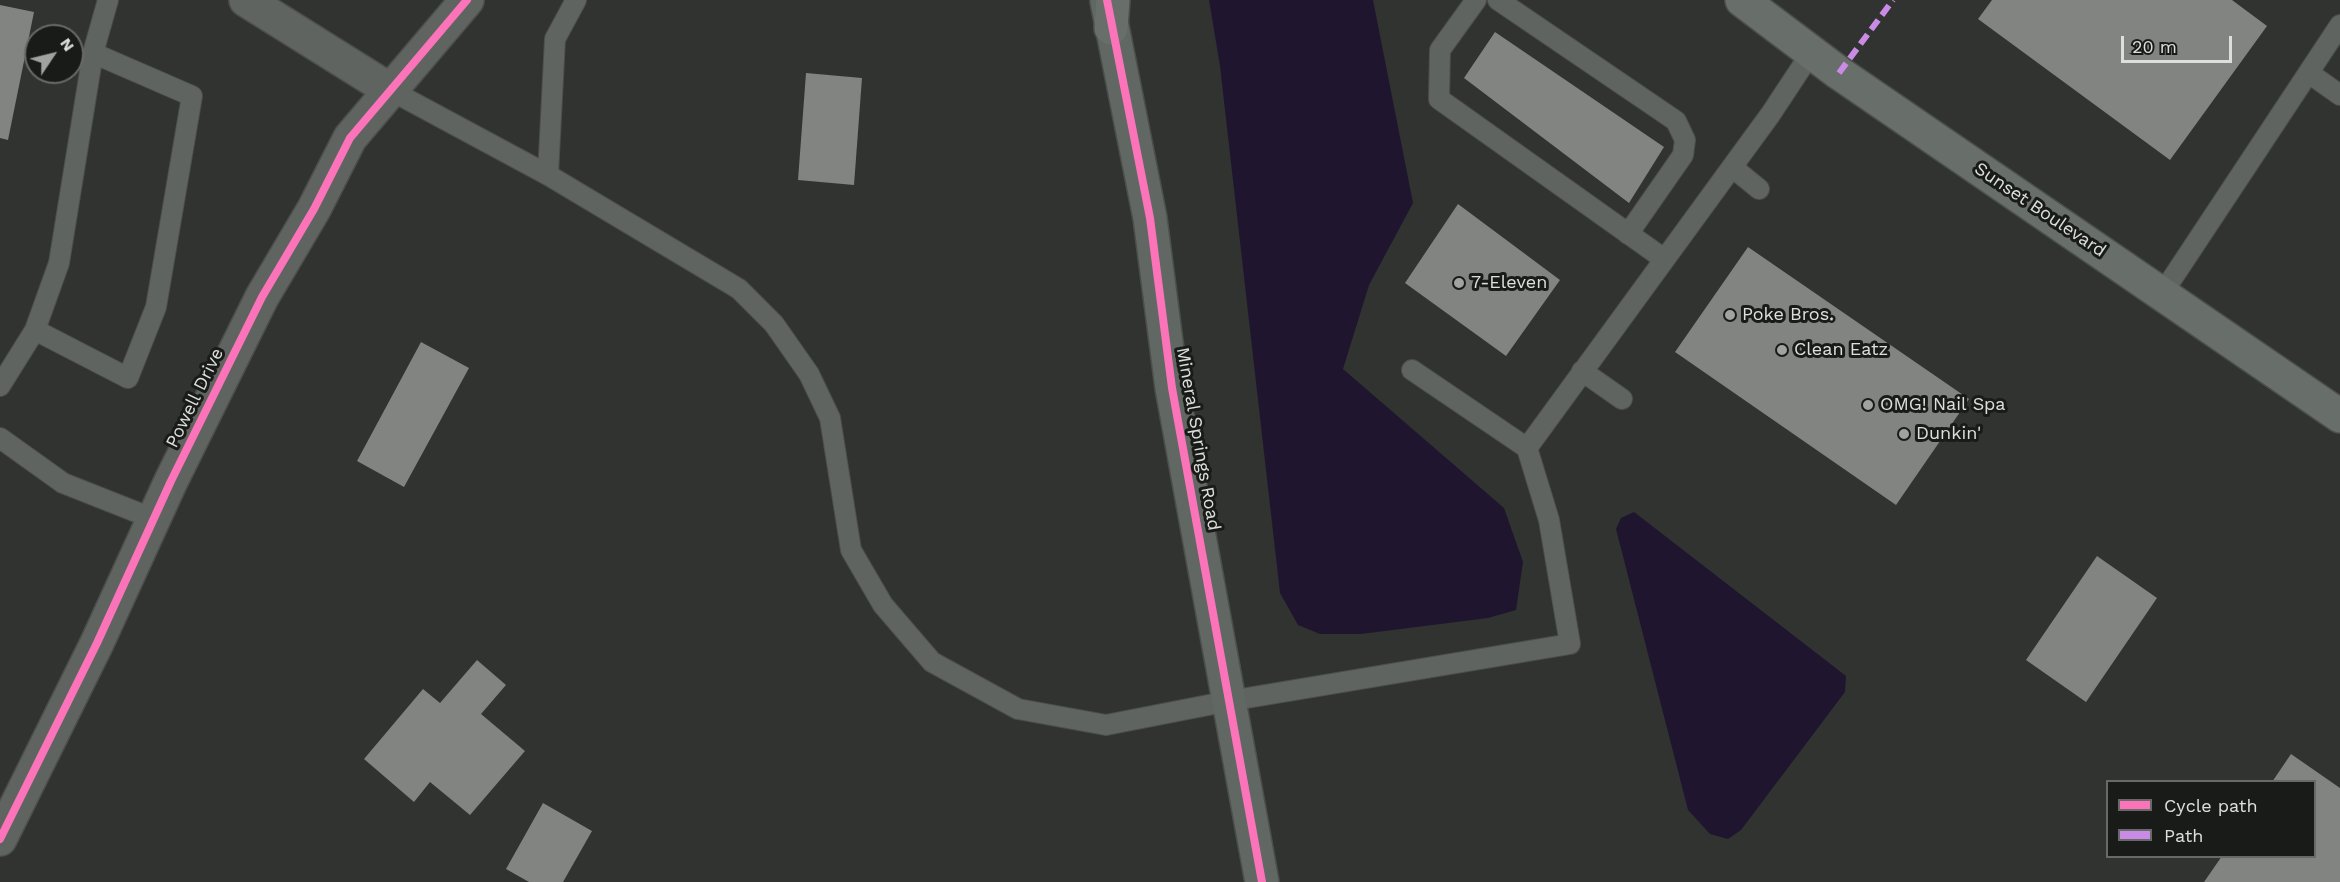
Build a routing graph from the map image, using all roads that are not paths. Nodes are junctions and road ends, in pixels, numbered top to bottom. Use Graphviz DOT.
graph roads {
  1 [pos="108,0"];
  2 [pos="246,0"];
  3 [pos="467,0"];
  4 [pos="576,0"];
  5 [pos="1476,0"];
  6 [pos="1498,0"];
  7 [pos="1742,0"];
  8 [pos="1110,10"];
  9 [pos="2340,25"];
  10 [pos="93,53"];
  11 [pos="1811,53"];
  12 [pos="2309,73"];
  13 [pos="390,90"];
  14 [pos="2340,95"];
  15 [pos="1732,167"];
  16 [pos="548,175"];
  17 [pos="1759,189"];
  18 [pos="1628,234"];
  19 [pos="1664,260"];
  20 [pos="2162,294"];
  21 [pos="35,330"];
  22 [pos="1412,370"];
  23 [pos="1582,371"];
  24 [pos="0,386"];
  25 [pos="1622,399"];
  26 [pos="2340,416"];
  27 [pos="0,438"];
  28 [pos="1527,448"];
  29 [pos="154,519"];
  30 [pos="1229,701"];
  31 [pos="0,839"];
  32 [pos="1262,882"];
  1 -- 10 [label="lane"];
  2 -- 13 [label="street"];
  3 -- 13 [label="street, Powell Drive"];
  4 -- 16 [label="lane"];
  5 -- 18 [label="lane"];
  6 -- 18 [label="lane"];
  7 -- 11 [label="main road, Sunset Boulevard"];
  8 -- 30 [label="street, Mineral Springs Road"];
  9 -- 12 [label="lane"];
  10 -- 21 [label="lane"];
  10 -- 21 [label="lane"];
  11 -- 15 [label="lane"];
  11 -- 20 [label="main road, Sunset Boulevard"];
  12 -- 14 [label="lane"];
  12 -- 20 [label="lane"];
  13 -- 16 [label="lane"];
  13 -- 29 [label="street, Powell Drive"];
  15 -- 17 [label="lane"];
  15 -- 19 [label="lane"];
  16 -- 30 [label="lane"];
  18 -- 19 [label="lane"];
  19 -- 23 [label="lane"];
  20 -- 26 [label="main road, Sunset Boulevard"];
  21 -- 24 [label="lane"];
  22 -- 28 [label="lane"];
  23 -- 25 [label="lane"];
  23 -- 28 [label="lane"];
  27 -- 29 [label="lane"];
  28 -- 30 [label="lane"];
  29 -- 31 [label="street, Powell Drive"];
  30 -- 32 [label="street, Mineral Springs Road"];
}
